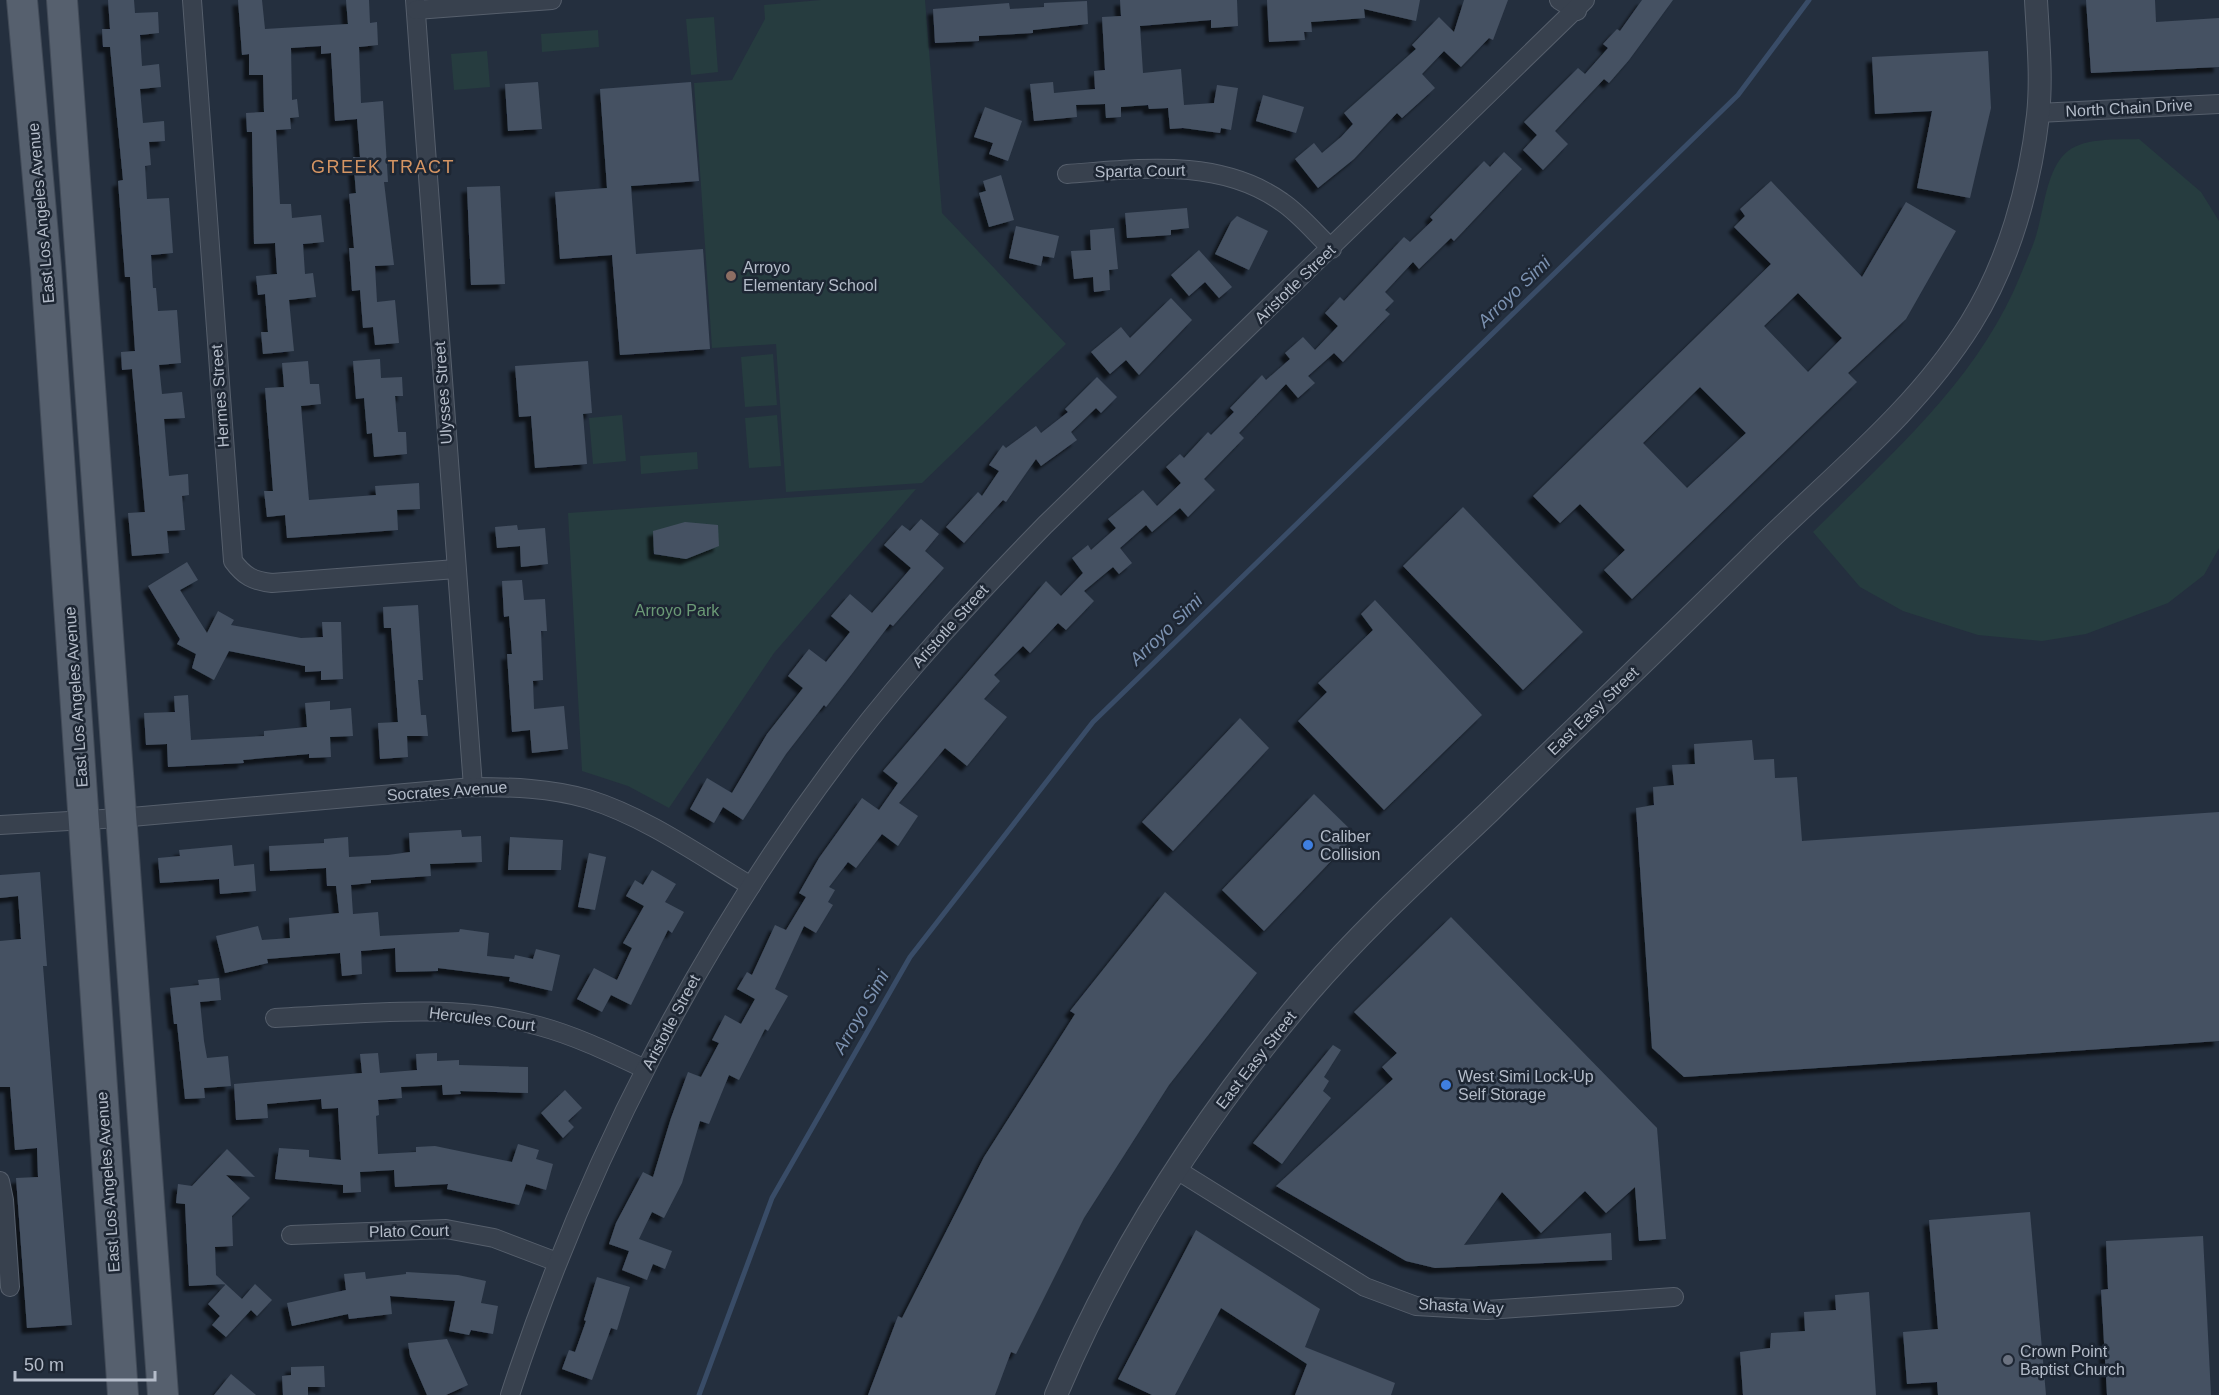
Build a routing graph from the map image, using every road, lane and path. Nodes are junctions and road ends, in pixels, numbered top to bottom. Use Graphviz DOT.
graph roads {
  1 [pos="22,0"];
  2 [pos="62,0"];
  3 [pos="192,0"];
  4 [pos="552,0"];
  5 [pos="1559,0"];
  6 [pos="2036,0"];
  7 [pos="416,5"];
  8 [pos="1581,6"];
  9 [pos="2219,104"];
  10 [pos="2038,113"];
  11 [pos="1067,174"];
  12 [pos="1332,249"];
  13 [pos="456,569"];
  14 [pos="473,787"];
  15 [pos="120,818"];
  16 [pos="84,820"];
  17 [pos="0,825"];
  18 [pos="751,886"];
  19 [pos="275,1018"];
  20 [pos="645,1069"];
  21 [pos="1177,1170"];
  22 [pos="0,1182"];
  23 [pos="291,1235"];
  24 [pos="558,1262"];
  25 [pos="10,1287"];
  26 [pos="1674,1297"];
  27 [pos="123,1395"];
  28 [pos="163,1395"];
  29 [pos="510,1395"];
  30 [pos="1056,1395"];
  1 -- 16 [label="main road, East Los Angeles Avenue"];
  2 -- 15 [label="main road"];
  3 -- 13 [label="street, Hermes Street"];
  4 -- 7 [label="street"];
  5 -- 8 [label="street"];
  6 -- 10 [label="street, East Easy Street"];
  7 -- 13 [label="street, Ulysses Street"];
  8 -- 12 [label="street, Aristotle Street"];
  9 -- 10 [label="street, North Chain Drive"];
  10 -- 21 [label="street, East Easy Street"];
  11 -- 12 [label="street, Sparta Court"];
  12 -- 18 [label="street, Aristotle Street"];
  13 -- 14 [label="street, Ulysses Street"];
  14 -- 15 [label="street, Socrates Avenue"];
  14 -- 18 [label="street, Socrates Avenue"];
  15 -- 16 [label="street, Socrates Avenue"];
  15 -- 28 [label="main road"];
  16 -- 17 [label="street, Socrates Avenue"];
  16 -- 27 [label="main road, East Los Angeles Avenue"];
  18 -- 20 [label="street, Aristotle Street"];
  19 -- 20 [label="street, Hercules Court"];
  20 -- 24 [label="street, Aristotle Street"];
  21 -- 26 [label="street, Shasta Way"];
  21 -- 30 [label="street, East Easy Street"];
  22 -- 25 [label="street"];
  23 -- 24 [label="street, Plato Court"];
  24 -- 29 [label="street, Aristotle Street"];
}
